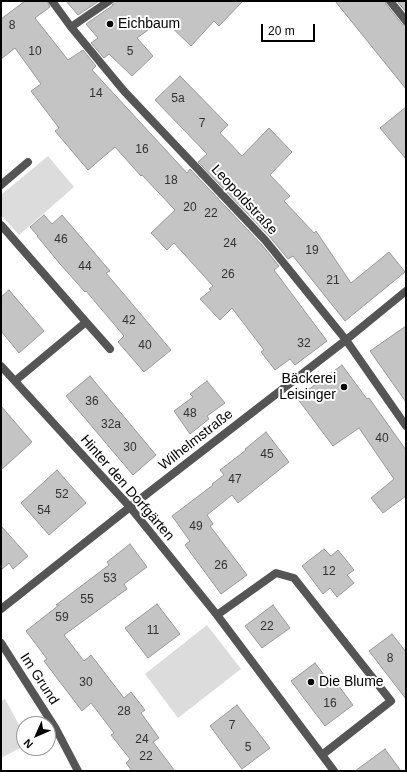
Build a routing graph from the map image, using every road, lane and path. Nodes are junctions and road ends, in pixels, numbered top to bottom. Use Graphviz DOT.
graph roads {
  1 [pos="52,1"];
  2 [pos="109,1"];
  3 [pos="390,1"];
  4 [pos="406,21"];
  5 [pos="71,27"];
  6 [pos="28,162"];
  7 [pos="1,185"];
  8 [pos="1,225"];
  9 [pos="406,291"];
  10 [pos="86,322"];
  11 [pos="346,340"];
  12 [pos="110,349"];
  13 [pos="1,366"];
  14 [pos="15,380"];
  15 [pos="406,426"];
  16 [pos="130,507"];
  17 [pos="1,609"];
  18 [pos="217,616"];
  19 [pos="1,643"];
  20 [pos="322,755"];
  21 [pos="78,771"];
  22 [pos="334,771"];
  1 -- 5 [label="street, Leopoldstraße"];
  2 -- 5 [label="street"];
  3 -- 4 [label="street"];
  5 -- 11 [label="street, Leopoldstraße"];
  6 -- 7 [label="street"];
  8 -- 10 [label="street"];
  9 -- 11 [label="street, Wilhelmstraße"];
  10 -- 12 [label="street"];
  10 -- 14 [label="street"];
  11 -- 15 [label="street, Leopoldstraße"];
  11 -- 16 [label="street, Wilhelmstraße"];
  13 -- 14 [label="street, Hinter den Dorfgärten"];
  14 -- 16 [label="street, Hinter den Dorfgärten"];
  16 -- 17 [label="street, Wilhelmstraße"];
  16 -- 18 [label="street, Hinter den Dorfgärten"];
  18 -- 20 [label="street, Hinter den Dorfgärten"];
  18 -- 20 [label="street"];
  19 -- 21 [label="street, Im Grund"];
  20 -- 22 [label="street, Hinter den Dorfgärten"];
}
